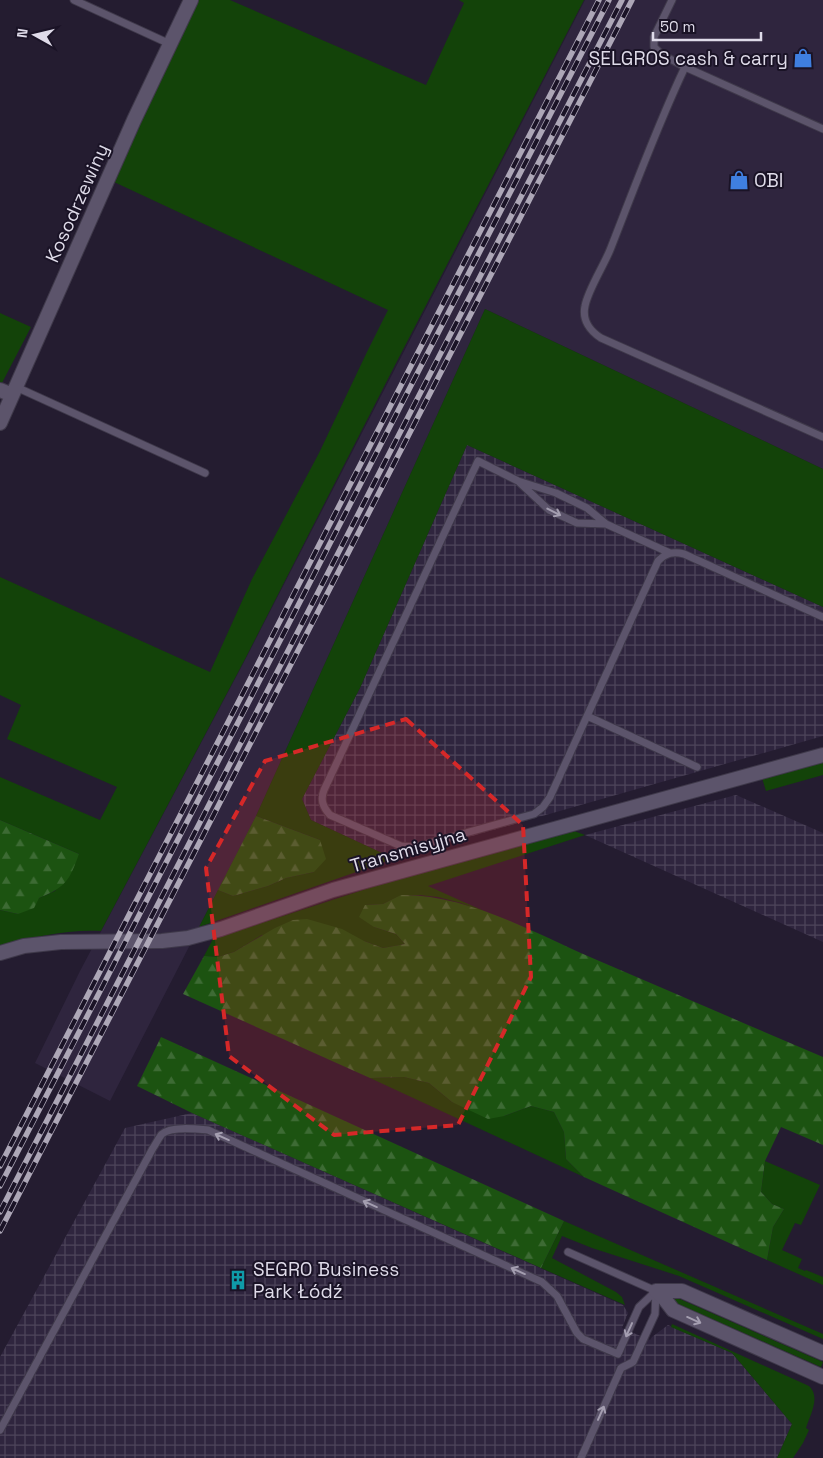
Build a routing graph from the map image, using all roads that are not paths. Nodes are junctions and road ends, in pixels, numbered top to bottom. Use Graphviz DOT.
graph roads {
  1 [pos="74,0"];
  2 [pos="191,0"];
  3 [pos="672,0"];
  4 [pos="170,44"];
  5 [pos="685,66"];
  6 [pos="823,129"];
  7 [pos="10,391"];
  8 [pos="0,423"];
  9 [pos="823,437"];
  10 [pos="205,473"];
  11 [pos="518,481"];
  12 [pos="606,524"];
  13 [pos="670,553"];
  14 [pos="823,617"];
  15 [pos="587,716"];
  16 [pos="823,755"];
  17 [pos="697,767"];
  18 [pos="0,953"];
  19 [pos="568,1252"];
  20 [pos="656,1291"];
  21 [pos="823,1353"];
  22 [pos="618,1354"];
  23 [pos="621,1368"];
  24 [pos="823,1377"];
  25 [pos="0,1430"];
  26 [pos="581,1458"];
  1 -- 4 [label="lane"];
  2 -- 4 [label="street, Kosodrzewiny"];
  3 -- 5 [label="lane"];
  4 -- 7 [label="street, Kosodrzewiny"];
  5 -- 6 [label="lane"];
  5 -- 9 [label="lane"];
  7 -- 8 [label="street, Kosodrzewiny"];
  7 -- 10 [label="lane"];
  11 -- 12 [label="lane"];
  11 -- 12 [label="lane, one-way"];
  11 -- 15 [label="lane"];
  12 -- 13 [label="lane"];
  13 -- 14 [label="lane"];
  13 -- 15 [label="lane"];
  15 -- 17 [label="lane"];
  16 -- 18 [label="street, Transmisyjna"];
  19 -- 20 [label="lane"];
  20 -- 21 [label="street"];
  20 -- 22 [label="lane, one-way"];
  20 -- 23 [label="lane"];
  20 -- 24 [label="street, one-way"];
  22 -- 23 [label="lane"];
  22 -- 25 [label="lane, one-way"];
  26 -- 23 [label="lane, one-way"];
}
